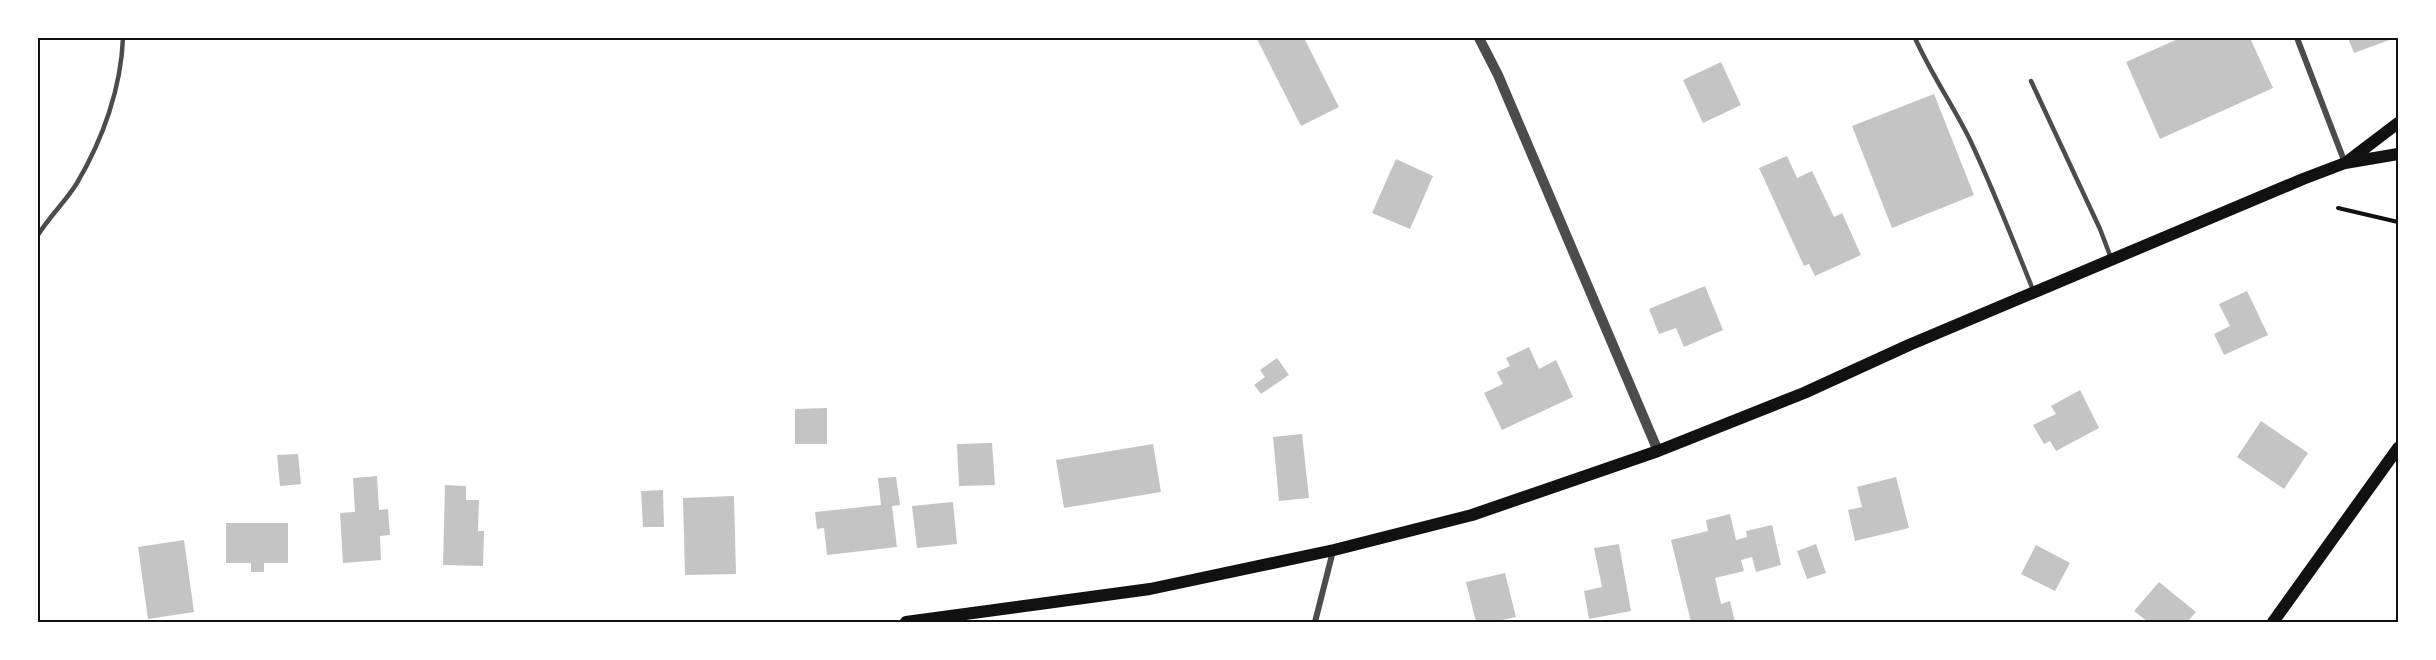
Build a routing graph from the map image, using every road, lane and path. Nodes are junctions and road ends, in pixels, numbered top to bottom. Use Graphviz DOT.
graph roads {
  1 [pos="123,38"];
  2 [pos="1479,38"];
  3 [pos="1915,38"];
  4 [pos="2297,38"];
  5 [pos="2031,81"];
  6 [pos="2398,123"];
  7 [pos="2398,154"];
  8 [pos="2345,163"];
  9 [pos="2338,208"];
  10 [pos="2398,222"];
  11 [pos="38,235"];
  12 [pos="2112,261"];
  13 [pos="2034,293"];
  14 [pos="2398,448"];
  15 [pos="1658,451"];
  16 [pos="1334,550"];
  17 [pos="906,622"];
  18 [pos="1316,622"];
  19 [pos="2273,622"];
  1 -- 11 [label="lane"];
  2 -- 15 [label="street"];
  3 -- 13 [label="lane"];
  4 -- 8 [label="street"];
  5 -- 12 [label="lane"];
  6 -- 8 [label="main road"];
  7 -- 8 [label="main road"];
  8 -- 12 [label="main road"];
  9 -- 10 [label="path"];
  12 -- 13 [label="main road"];
  13 -- 15 [label="main road"];
  14 -- 19 [label="main road"];
  15 -- 16 [label="main road"];
  16 -- 17 [label="main road"];
  16 -- 18 [label="street"];
}
